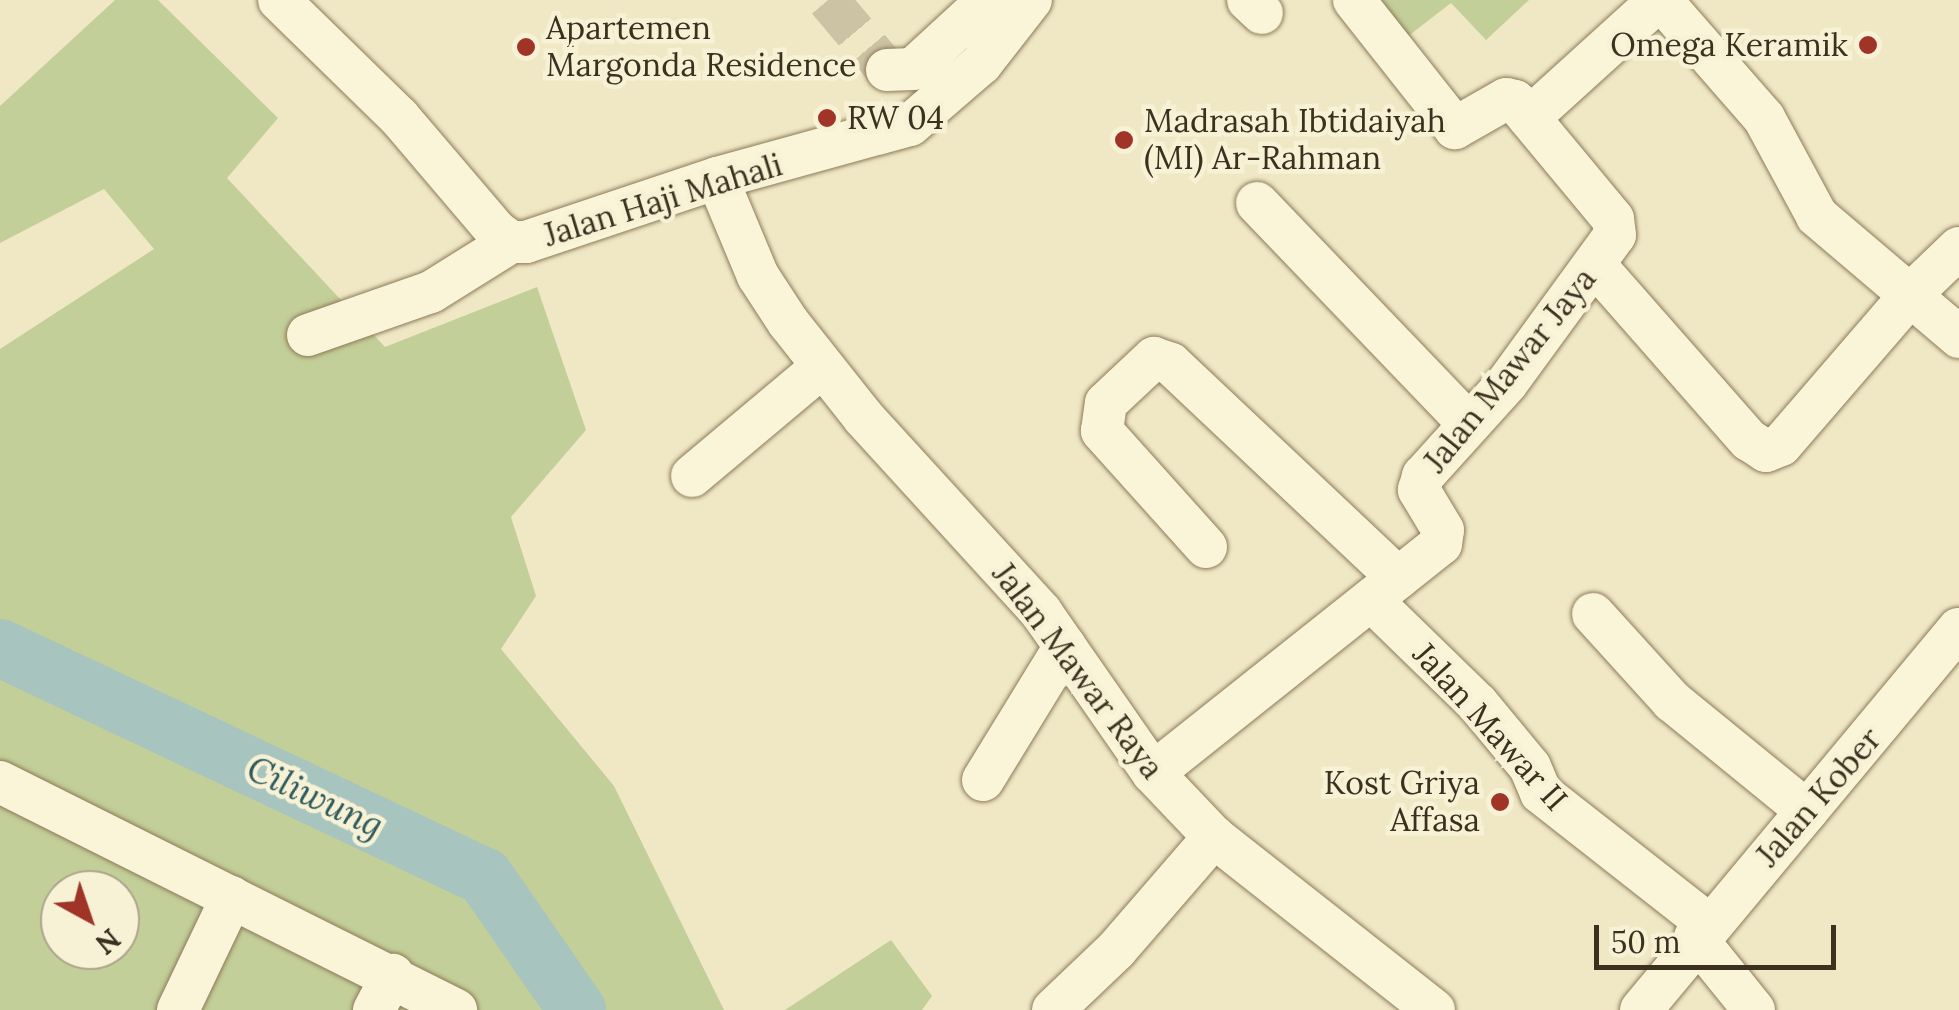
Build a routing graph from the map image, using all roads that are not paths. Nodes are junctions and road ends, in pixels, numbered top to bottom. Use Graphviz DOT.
graph roads {
  1 [pos="280,0"];
  2 [pos="988,0"];
  3 [pos="1031,0"];
  4 [pos="1354,0"];
  5 [pos="1660,0"];
  6 [pos="888,70"];
  7 [pos="1522,110"];
  8 [pos="717,178"];
  9 [pos="1257,203"];
  10 [pos="511,242"];
  11 [pos="1959,248"];
  12 [pos="1595,266"];
  13 [pos="1912,292"];
  14 [pos="308,335"];
  15 [pos="1959,337"];
  16 [pos="822,367"];
  17 [pos="1468,423"];
  18 [pos="692,476"];
  19 [pos="1206,547"];
  20 [pos="1385,589"];
  21 [pos="1592,614"];
  22 [pos="1959,630"];
  23 [pos="1066,646"];
  24 [pos="1153,773"];
  25 [pos="982,780"];
  26 [pos="0,782"];
  27 [pos="1807,811"];
  28 [pos="1214,838"];
  29 [pos="232,897"];
  30 [pos="1701,930"];
  31 [pos="383,992"];
  32 [pos="1432,1009"];
  33 [pos="178,1010"];
  34 [pos="456,1010"];
  35 [pos="1053,1010"];
  36 [pos="1640,1010"];
  37 [pos="1754,1010"];
  1 -- 10 [label="street, Jalan Haji Mahali"];
  2 -- 6 [label="street"];
  3 -- 8 [label="street, Jalan Haji Mahali"];
  4 -- 7 [label="street"];
  5 -- 7 [label="street"];
  5 -- 13 [label="street"];
  7 -- 12 [label="street, Jalan Mawar Jaya"];
  8 -- 10 [label="street, Jalan Haji Mahali"];
  8 -- 16 [label="street, Jalan Mawar Raya"];
  9 -- 17 [label="street"];
  10 -- 14 [label="street"];
  11 -- 13 [label="street"];
  12 -- 13 [label="street"];
  12 -- 17 [label="street, Jalan Mawar Jaya"];
  13 -- 15 [label="street"];
  16 -- 18 [label="street"];
  16 -- 23 [label="street, Jalan Mawar Raya"];
  17 -- 20 [label="street, Jalan Mawar Jaya"];
  19 -- 20 [label="street, Jalan Mawar II"];
  20 -- 24 [label="street, Jalan Mawar Jaya"];
  20 -- 30 [label="street, Jalan Mawar II"];
  21 -- 27 [label="street"];
  22 -- 27 [label="street, Jalan Kober"];
  23 -- 24 [label="street, Jalan Mawar Raya"];
  23 -- 25 [label="street"];
  24 -- 28 [label="street, Jalan Mawar Raya"];
  26 -- 29 [label="street"];
  27 -- 30 [label="street, Jalan Kober"];
  28 -- 32 [label="street, Jalan Mawar Raya"];
  28 -- 35 [label="street"];
  29 -- 31 [label="street"];
  29 -- 33 [label="street"];
  30 -- 36 [label="street, Jalan Kober"];
  30 -- 37 [label="street, Jalan Mawar II"];
  31 -- 34 [label="street"];
}
